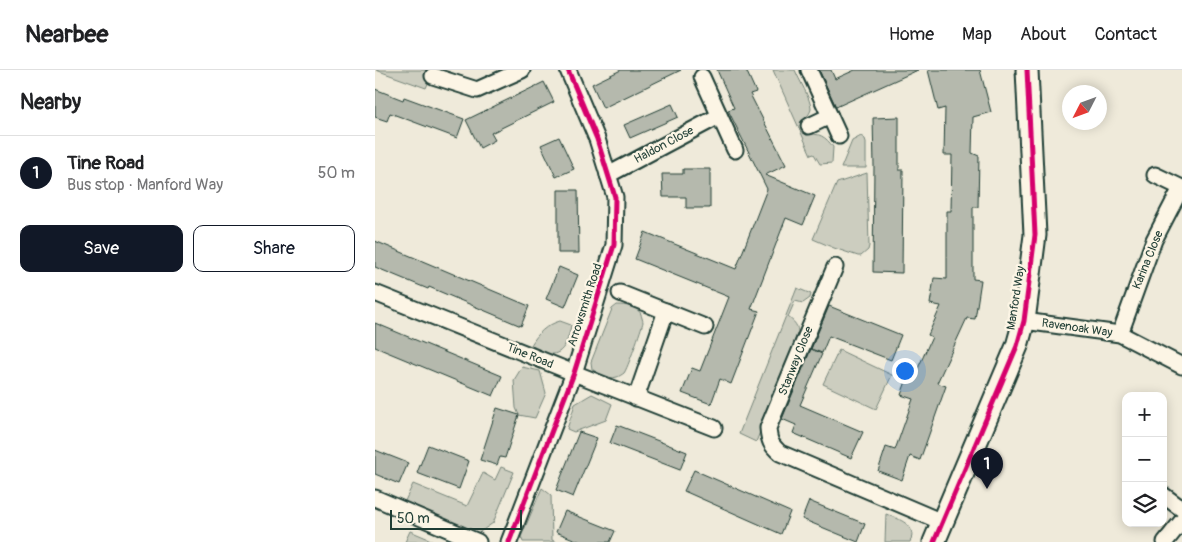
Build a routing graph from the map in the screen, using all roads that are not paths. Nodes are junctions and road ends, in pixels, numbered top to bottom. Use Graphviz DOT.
graph roads {
  1 [pos="522,70"];
  2 [pos="568,70"];
  3 [pos="809,70"];
  4 [pos="1027,70"];
  5 [pos="433,76"];
  6 [pos="702,77"];
  7 [pos="719,116"];
  8 [pos="830,116"];
  9 [pos="809,126"];
  10 [pos="839,136"];
  11 [pos="735,150"];
  12 [pos="608,175"];
  13 [pos="1155,175"];
  14 [pos="1182,188"];
  15 [pos="835,267"];
  16 [pos="375,293"];
  17 [pos="620,293"];
  18 [pos="666,311"];
  19 [pos="1024,321"];
  20 [pos="705,327"];
  21 [pos="1120,334"];
  22 [pos="1182,366"];
  23 [pos="574,373"];
  24 [pos="636,398"];
  25 [pos="714,428"];
  26 [pos="375,498"];
  27 [pos="1167,498"];
  28 [pos="1182,509"];
  29 [pos="1182,521"];
  30 [pos="942,522"];
  31 [pos="478,542"];
  32 [pos="509,542"];
  33 [pos="934,542"];
  34 [pos="1165,542"];
  1 -- 5 [label="street"];
  2 -- 12 [label="street, Arrowsmith Road"];
  3 -- 8 [label="street"];
  4 -- 19 [label="street, Manford Way"];
  6 -- 7 [label="street"];
  7 -- 11 [label="street"];
  7 -- 12 [label="street, Haldon Close"];
  8 -- 9 [label="street"];
  8 -- 10 [label="street"];
  12 -- 23 [label="street, Arrowsmith Road"];
  13 -- 14 [label="street, Karina Close"];
  14 -- 21 [label="street, Karina Close"];
  15 -- 30 [label="street, Stanway Close"];
  16 -- 23 [label="street, Tine Road"];
  17 -- 18 [label="street"];
  18 -- 20 [label="street"];
  18 -- 24 [label="street"];
  19 -- 21 [label="street, Ravenoak Way"];
  19 -- 30 [label="street, Manford Way"];
  21 -- 22 [label="street, Ravenoak Way"];
  23 -- 24 [label="street, Tine Road"];
  23 -- 32 [label="street, Arrowsmith Road"];
  24 -- 25 [label="street, Tine Road"];
  26 -- 31 [label="street"];
  27 -- 28 [label="street"];
  29 -- 34 [label="street"];
  30 -- 33 [label="street, Manford Way"];
}
